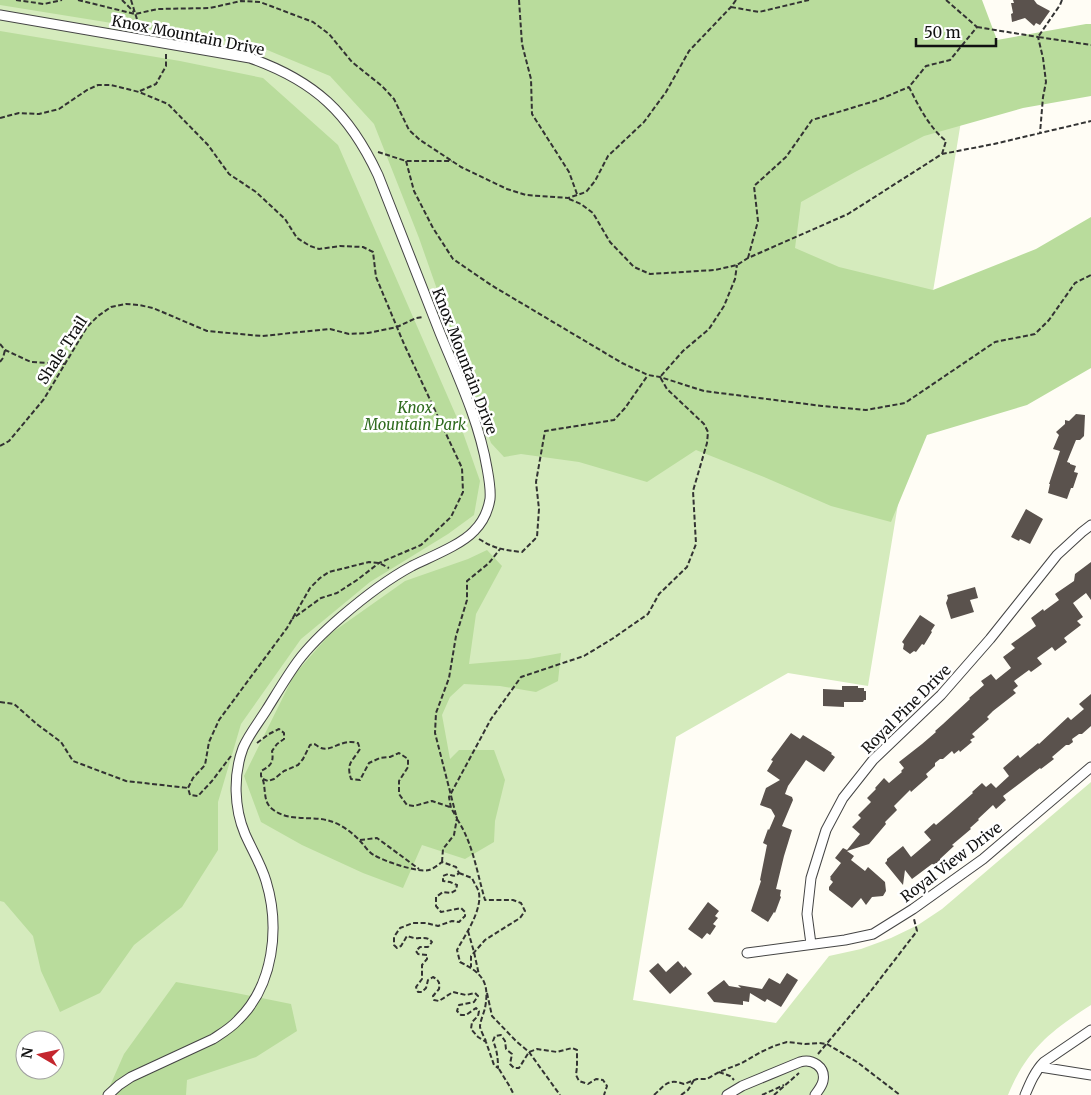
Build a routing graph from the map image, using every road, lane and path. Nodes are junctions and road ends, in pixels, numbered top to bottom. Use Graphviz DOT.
graph roads {
  1 [pos="16,0"];
  2 [pos="62,0"];
  3 [pos="78,0"];
  4 [pos="122,0"];
  5 [pos="132,0"];
  6 [pos="224,0"];
  7 [pos="519,0"];
  8 [pos="736,0"];
  9 [pos="809,0"];
  10 [pos="946,0"];
  11 [pos="1062,0"];
  12 [pos="223,5"];
  13 [pos="731,7"];
  14 [pos="136,14"];
  15 [pos="0,16"];
  16 [pos="977,28"];
  17 [pos="1038,37"];
  18 [pos="143,39"];
  19 [pos="1091,45"];
  20 [pos="167,54"];
  21 [pos="909,87"];
  22 [pos="139,92"];
  23 [pos="0,118"];
  24 [pos="1091,120"];
  25 [pos="1040,133"];
  26 [pos="365,148"];
  27 [pos="942,154"];
  28 [pos="406,161"];
  29 [pos="452,161"];
  30 [pos="577,195"];
  31 [pos="568,198"];
  32 [pos="748,258"];
  33 [pos="737,265"];
  34 [pos="1091,275"];
  35 [pos="433,316"];
  36 [pos="397,327"];
  37 [pos="0,344"];
  38 [pos="5,350"];
  39 [pos="0,362"];
  40 [pos="65,364"];
  41 [pos="648,375"];
  42 [pos="660,377"];
  43 [pos="0,446"];
  44 [pos="1091,525"];
  45 [pos="471,534"];
  46 [pos="500,549"];
  47 [pos="379,563"];
  48 [pos="399,574"];
  49 [pos="292,620"];
  50 [pos="0,702"];
  51 [pos="243,749"];
  52 [pos="1091,766"];
  53 [pos="263,779"];
  54 [pos="188,788"];
  55 [pos="451,794"];
  56 [pos="451,808"];
  57 [pos="457,818"];
  58 [pos="360,840"];
  59 [pos="442,862"];
  60 [pos="420,870"];
  61 [pos="459,873"];
  62 [pos="913,909"];
  63 [pos="468,931"];
  64 [pos="810,944"];
  65 [pos="474,952"];
  66 [pos="747,953"];
  67 [pos="471,967"];
  68 [pos="479,974"];
  69 [pos="487,990"];
  70 [pos="1091,1030"];
  71 [pos="486,1042"];
  72 [pos="827,1044"];
  73 [pos="529,1052"];
  74 [pos="812,1061"];
  75 [pos="1040,1067"];
  76 [pos="498,1068"];
  77 [pos="719,1072"];
  78 [pos="799,1073"];
  79 [pos="1091,1074"];
  80 [pos="694,1080"];
  81 [pos="786,1084"];
  82 [pos="742,1086"];
  83 [pos="108,1095"];
  84 [pos="514,1095"];
  85 [pos="560,1095"];
  86 [pos="604,1095"];
  87 [pos="654,1095"];
  88 [pos="681,1095"];
  89 [pos="727,1095"];
  90 [pos="762,1095"];
  91 [pos="774,1095"];
  92 [pos="815,1095"];
  93 [pos="900,1095"];
  94 [pos="1025,1095"];
  1 -- 2 [label="path"];
  3 -- 14 [label="path"];
  4 -- 14 [label="path"];
  5 -- 14 [label="path"];
  6 -- 12 [label="path"];
  7 -- 30 [label="path"];
  8 -- 13 [label="path"];
  9 -- 13 [label="path"];
  10 -- 16 [label="path"];
  11 -- 17 [label="path"];
  12 -- 14 [label="path"];
  12 -- 29 [label="path"];
  13 -- 30 [label="path"];
  14 -- 18 [label="path"];
  15 -- 18 [label="street, Knox Mountain Drive"];
  16 -- 17 [label="path"];
  16 -- 21 [label="path"];
  17 -- 19 [label="path"];
  17 -- 25 [label="path"];
  18 -- 26 [label="street, Knox Mountain Drive"];
  20 -- 22 [label="path"];
  21 -- 27 [label="path"];
  21 -- 32 [label="path"];
  22 -- 23 [label="path"];
  22 -- 36 [label="path"];
  24 -- 25 [label="path"];
  25 -- 27 [label="path"];
  26 -- 28 [label="path"];
  26 -- 35 [label="street, Knox Mountain Drive"];
  27 -- 32 [label="path"];
  28 -- 29 [label="path"];
  28 -- 41 [label="path"];
  29 -- 31 [label="path"];
  30 -- 31 [label="path"];
  31 -- 33 [label="path"];
  32 -- 33 [label="path"];
  33 -- 42 [label="path"];
  34 -- 42 [label="path"];
  35 -- 36 [label="path, Shale Trail"];
  35 -- 45 [label="street, Knox Mountain Drive"];
  36 -- 40 [label="path, Shale Trail"];
  36 -- 47 [label="path"];
  37 -- 38 [label="path"];
  38 -- 39 [label="path"];
  38 -- 40 [label="path"];
  40 -- 43 [label="path, Shale Trail"];
  41 -- 42 [label="path"];
  41 -- 46 [label="path"];
  42 -- 55 [label="path"];
  44 -- 64 [label="street, Royal Pine Drive"];
  45 -- 46 [label="path"];
  45 -- 48 [label="street, Knox Mountain Drive"];
  46 -- 55 [label="path"];
  47 -- 48 [label="path"];
  47 -- 49 [label="path"];
  47 -- 49 [label="path"];
  48 -- 51 [label="street, Knox Mountain Drive"];
  49 -- 54 [label="path"];
  50 -- 54 [label="path"];
  51 -- 53 [label="path"];
  51 -- 54 [label="path"];
  51 -- 83 [label="street, Knox Mountain Drive"];
  52 -- 62 [label="street, Royal View Drive"];
  53 -- 56 [label="path"];
  53 -- 58 [label="path"];
  55 -- 56 [label="path"];
  55 -- 57 [label="path"];
  56 -- 57 [label="path"];
  57 -- 59 [label="path"];
  57 -- 65 [label="path"];
  58 -- 60 [label="path"];
  58 -- 60 [label="path"];
  59 -- 60 [label="path"];
  59 -- 61 [label="path"];
  61 -- 63 [label="path"];
  61 -- 71 [label="path"];
  62 -- 64 [label="street, Royal View Drive"];
  62 -- 72 [label="path"];
  63 -- 65 [label="path"];
  63 -- 67 [label="path"];
  64 -- 66 [label="street, Royal View Drive"];
  65 -- 67 [label="path"];
  65 -- 68 [label="path"];
  67 -- 68 [label="path"];
  68 -- 69 [label="path"];
  69 -- 71 [label="path"];
  69 -- 73 [label="path"];
  70 -- 75 [label="street"];
  71 -- 76 [label="path"];
  72 -- 74 [label="path"];
  72 -- 77 [label="path"];
  72 -- 93 [label="path"];
  73 -- 76 [label="path"];
  73 -- 85 [label="path"];
  73 -- 86 [label="path"];
  74 -- 82 [label="street"];
  74 -- 92 [label="street"];
  75 -- 79 [label="street"];
  75 -- 94 [label="street"];
  76 -- 84 [label="path"];
  77 -- 80 [label="path"];
  77 -- 82 [label="path"];
  78 -- 81 [label="path"];
  80 -- 87 [label="path"];
  80 -- 88 [label="path"];
  81 -- 90 [label="path"];
  81 -- 91 [label="path"];
  82 -- 89 [label="street"];
}
